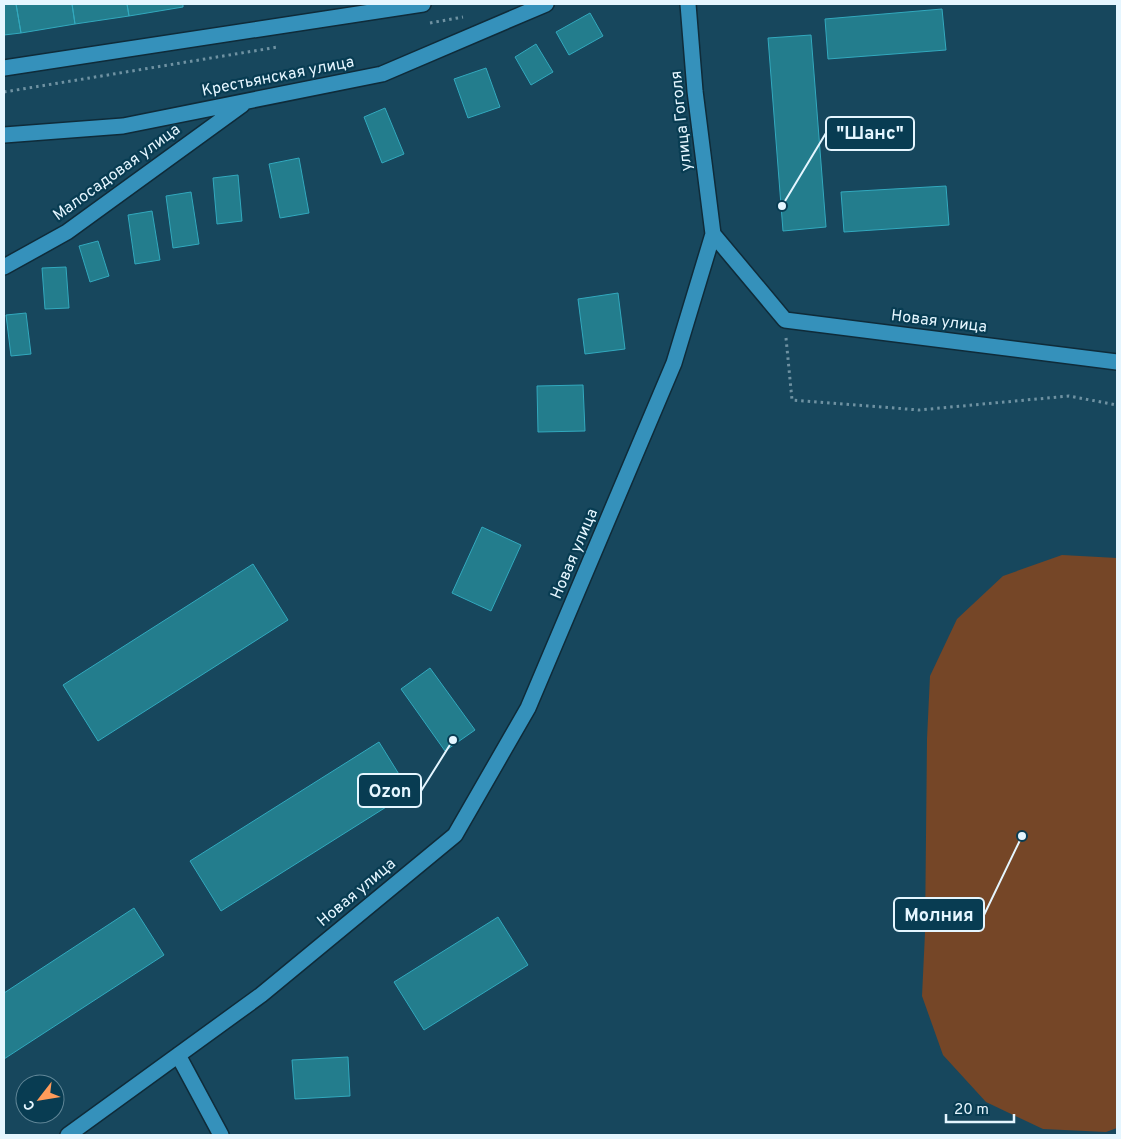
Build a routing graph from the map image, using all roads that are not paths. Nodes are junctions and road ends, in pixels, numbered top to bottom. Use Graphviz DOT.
graph roads {
  1 [pos="423,4"];
  2 [pos="546,4"];
  3 [pos="688,4"];
  4 [pos="4,68"];
  5 [pos="246,101"];
  6 [pos="4,135"];
  7 [pos="713,234"];
  8 [pos="4,267"];
  9 [pos="1117,362"];
  10 [pos="178,1055"];
  11 [pos="68,1135"];
  12 [pos="221,1135"];
  1 -- 4 [label="street"];
  2 -- 5 [label="street, Крестьянская улица"];
  3 -- 7 [label="street, улица Гоголя"];
  5 -- 6 [label="street, Крестьянская улица"];
  5 -- 8 [label="street, Малосадовая улица"];
  7 -- 9 [label="street, Новая улица"];
  7 -- 10 [label="street, Новая улица"];
  10 -- 11 [label="street, Новая улица"];
  10 -- 12 [label="street"];
}
